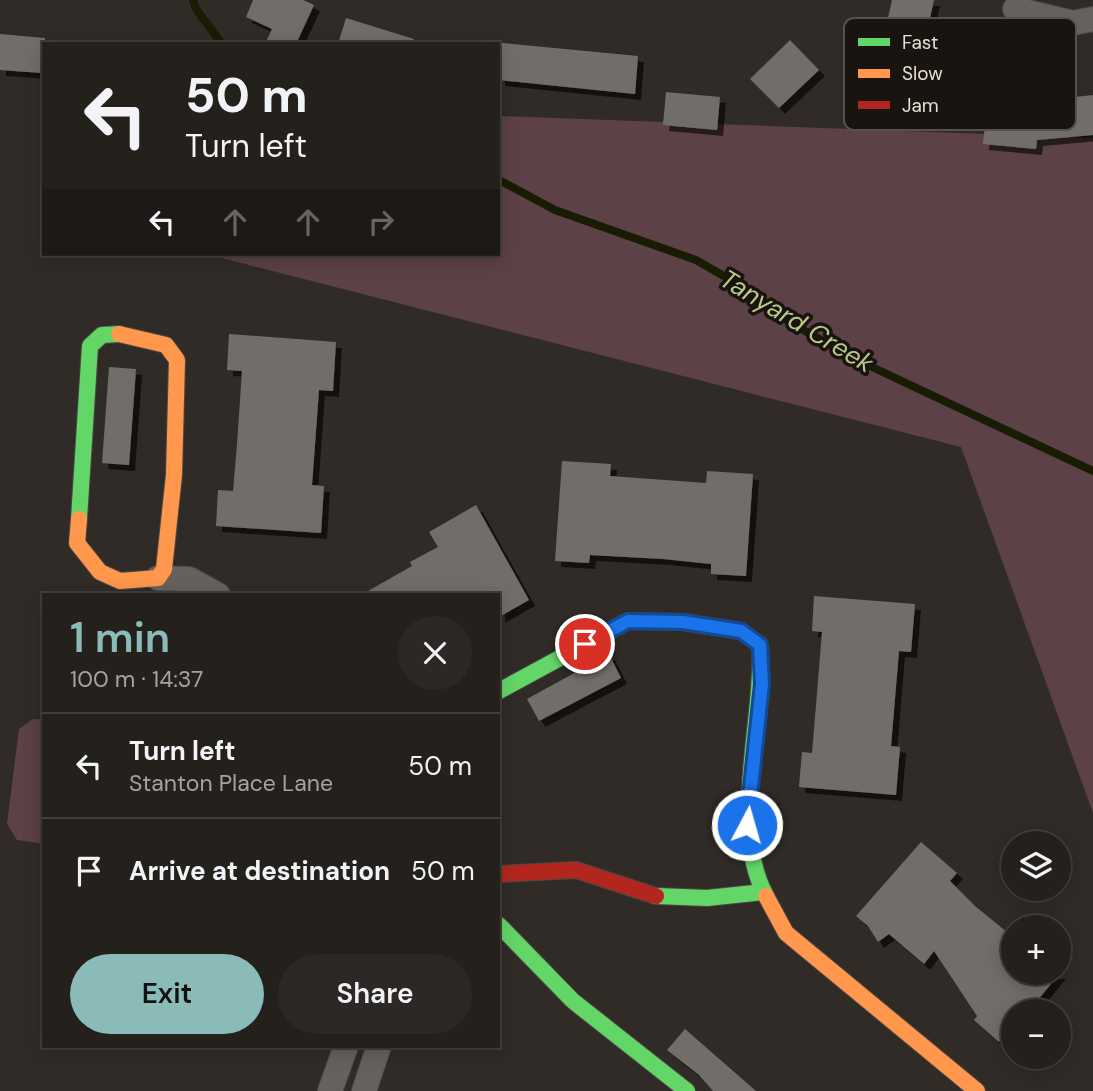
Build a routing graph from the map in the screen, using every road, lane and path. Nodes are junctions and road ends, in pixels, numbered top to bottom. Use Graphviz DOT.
graph roads {
  1 [pos="1015,9"];
  2 [pos="1052,18"];
  3 [pos="158,578"];
  4 [pos="214,593"];
  5 [pos="500,690"];
  6 [pos="500,874"];
  7 [pos="764,892"];
  8 [pos="500,926"];
  9 [pos="345,1048"];
  10 [pos="378,1048"];
  11 [pos="330,1091"];
  12 [pos="364,1091"];
  13 [pos="687,1091"];
  14 [pos="977,1091"];
  1 -- 2 [label="street"];
  3 -- 3 [label="street"];
  3 -- 4 [label="street"];
  5 -- 7 [label="street"];
  6 -- 7 [label="street"];
  7 -- 14 [label="street"];
  8 -- 13 [label="street"];
  9 -- 11 [label="street"];
  10 -- 12 [label="street"];
}
